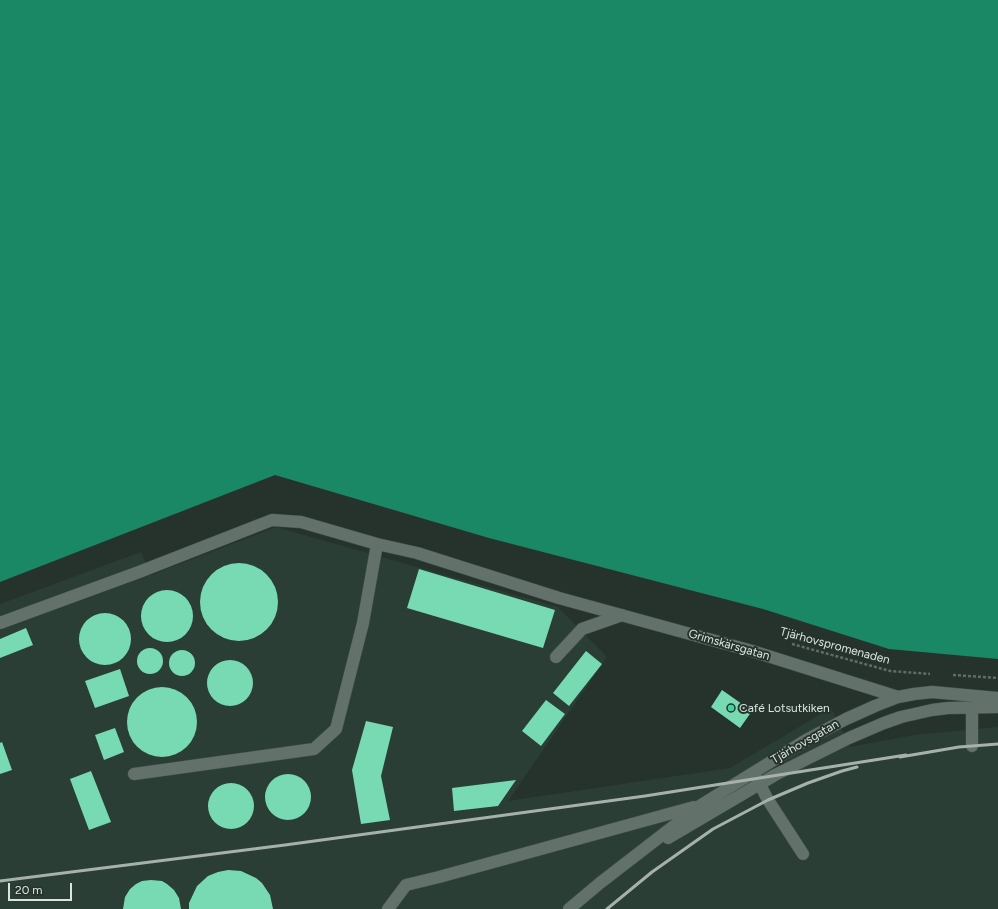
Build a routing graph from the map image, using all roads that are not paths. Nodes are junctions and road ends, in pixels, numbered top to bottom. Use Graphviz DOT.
graph roads {
  1 [pos="377,544"];
  2 [pos="622,615"];
  3 [pos="0,623"];
  4 [pos="556,657"];
  5 [pos="898,698"];
  6 [pos="998,698"];
  7 [pos="998,707"];
  8 [pos="972,708"];
  9 [pos="972,746"];
  10 [pos="754,772"];
  11 [pos="134,774"];
  12 [pos="760,784"];
  13 [pos="701,805"];
  14 [pos="802,854"];
  15 [pos="636,855"];
  16 [pos="388,909"];
  17 [pos="569,909"];
  1 -- 2 [label="street, Grimskärsgatan"];
  1 -- 3 [label="street, Grimskärsgatan"];
  1 -- 11 [label="street"];
  2 -- 4 [label="street"];
  2 -- 5 [label="street, Grimskärsgatan"];
  5 -- 6 [label="street, Tjärhovsgatan"];
  5 -- 10 [label="street, Tjärhovsgatan"];
  7 -- 8 [label="street, Tjärhovsgatan"];
  8 -- 9 [label="street"];
  8 -- 12 [label="street, Tjärhovsgatan"];
  10 -- 12 [label="street"];
  10 -- 13 [label="street, Tjärhovsgatan"];
  12 -- 14 [label="street"];
  12 -- 15 [label="street, Tjärhovsgatan"];
  13 -- 15 [label="street, Tjärhovsgatan"];
  13 -- 16 [label="street"];
  15 -- 17 [label="street, Tjärhovsgatan"];
}
